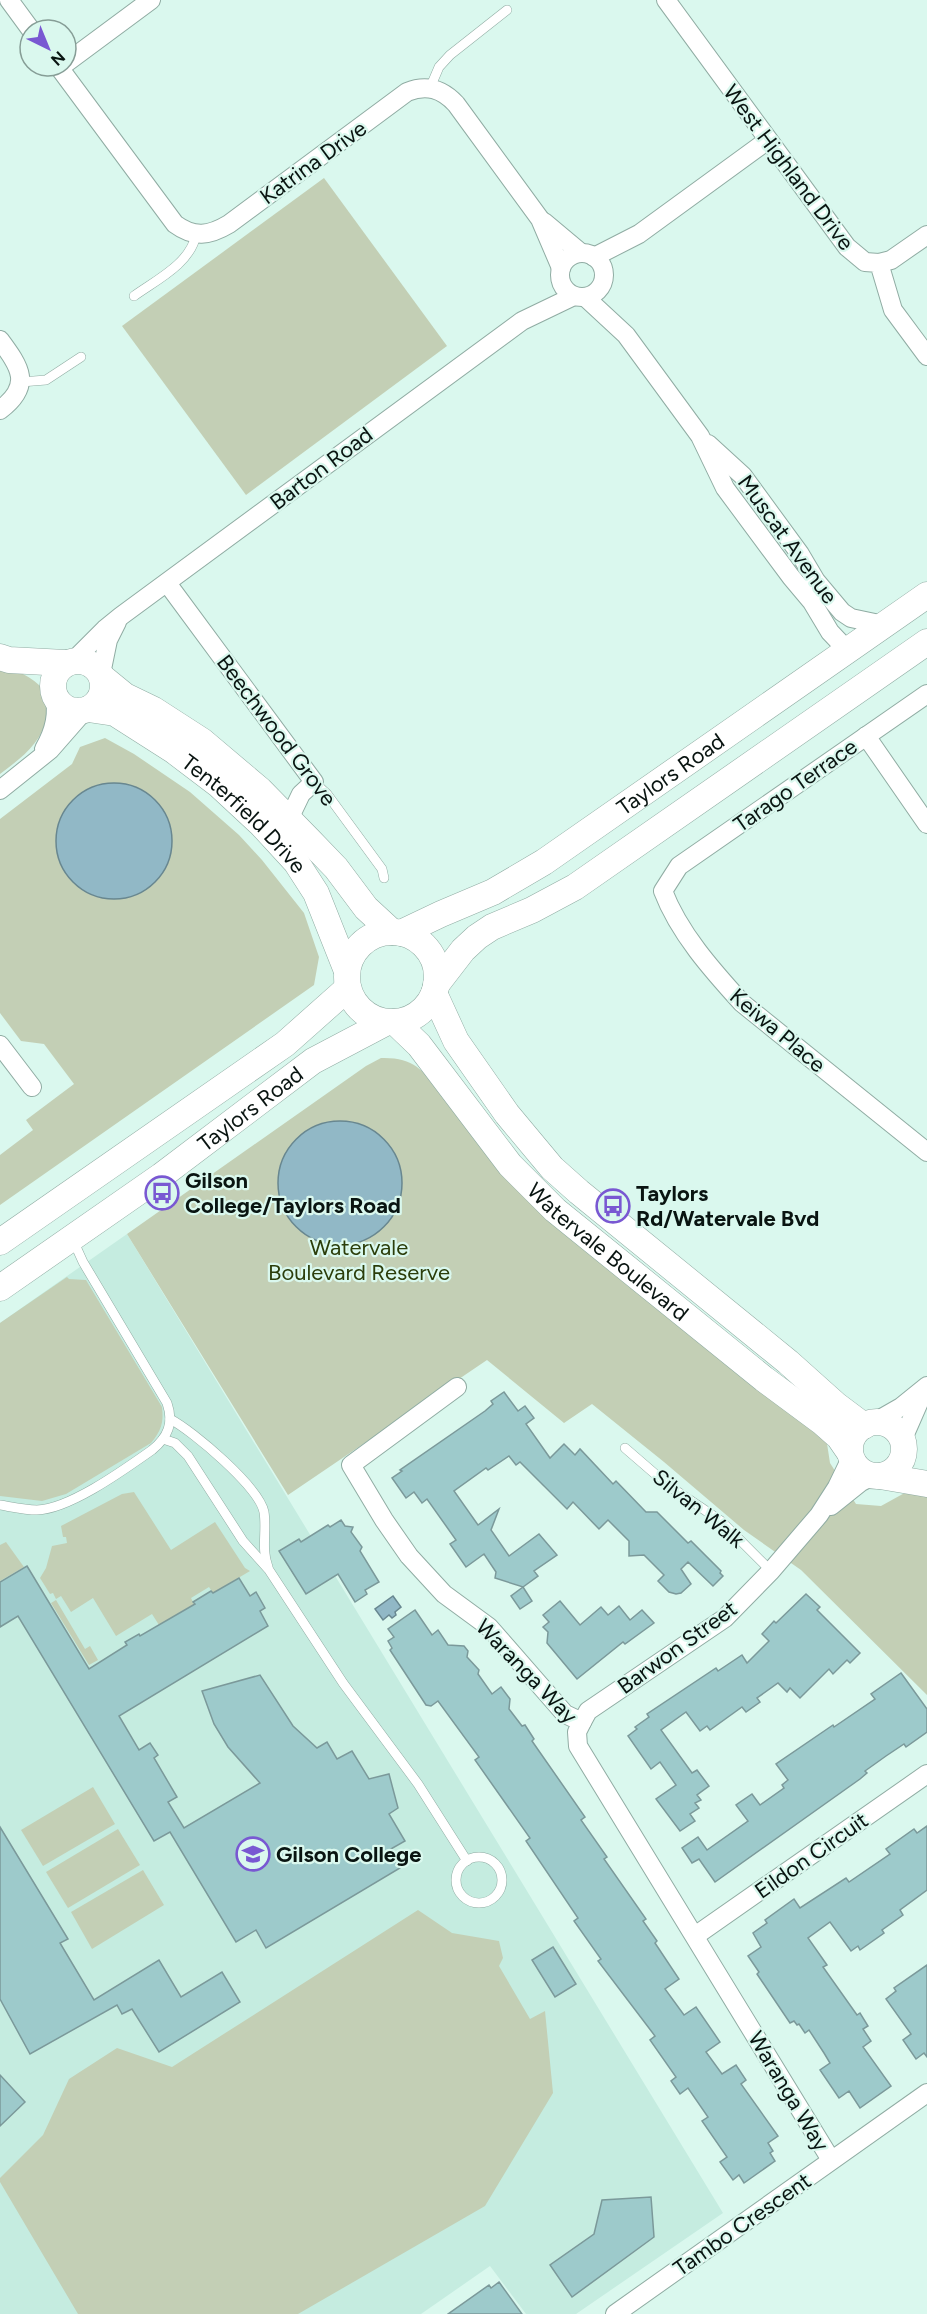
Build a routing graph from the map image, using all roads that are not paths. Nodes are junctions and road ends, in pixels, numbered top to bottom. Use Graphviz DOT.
graph roads {
  1 [pos="9,0"];
  2 [pos="151,0"];
  3 [pos="666,0"];
  4 [pos="507,10"];
  5 [pos="22,18"];
  6 [pos="78,54"];
  7 [pos="70,78"];
  8 [pos="430,88"];
  9 [pos="768,140"];
  10 [pos="540,219"];
  11 [pos="639,234"];
  12 [pos="196,235"];
  13 [pos="927,235"];
  14 [pos="587,255"];
  15 [pos="879,263"];
  16 [pos="561,274"];
  17 [pos="603,279"];
  18 [pos="134,296"];
  19 [pos="580,296"];
  20 [pos="522,321"];
  21 [pos="626,335"];
  22 [pos="0,340"];
  23 [pos="927,356"];
  24 [pos="81,357"];
  25 [pos="21,382"];
  26 [pos="0,410"];
  27 [pos="700,436"];
  28 [pos="167,583"];
  29 [pos="927,595"];
  30 [pos="121,616"];
  31 [pos="884,625"];
  32 [pos="927,641"];
  33 [pos="848,651"];
  34 [pos="4,659"];
  35 [pos="69,662"];
  36 [pos="102,676"];
  37 [pos="54,693"];
  38 [pos="927,694"];
  39 [pos="87,710"];
  40 [pos="866,736"];
  41 [pos="35,763"];
  42 [pos="314,782"];
  43 [pos="0,790"];
  44 [pos="289,819"];
  45 [pos="927,824"];
  46 [pos="384,878"];
  47 [pos="668,881"];
  48 [pos="396,933"];
  49 [pos="348,980"];
  50 [pos="435,989"];
  51 [pos="391,1022"];
  52 [pos="0,1045"];
  53 [pos="32,1087"];
  54 [pos="927,1152"];
  55 [pos="72,1238"];
  56 [pos="0,1243"];
  57 [pos="0,1288"];
  58 [pos="927,1386"];
  59 [pos="457,1387"];
  60 [pos="170,1419"];
  61 [pos="869,1424"];
  62 [pos="163,1439"];
  63 [pos="903,1444"];
  64 [pos="625,1448"];
  65 [pos="850,1456"];
  66 [pos="927,1469"];
  67 [pos="877,1476"];
  68 [pos="927,1484"];
  69 [pos="0,1505"];
  70 [pos="819,1515"];
  71 [pos="269,1570"];
  72 [pos="771,1570"];
  73 [pos="582,1722"];
  74 [pos="927,1774"];
  75 [pos="467,1861"];
  76 [pos="695,1936"];
  77 [pos="927,2093"];
  78 [pos="831,2160"];
  79 [pos="615,2314"];
  1 -- 5 [label="street"];
  2 -- 6 [label="street"];
  3 -- 9 [label="street, West Highland Drive"];
  4 -- 8 [label="lane"];
  7 -- 12 [label="street"];
  8 -- 10 [label="street"];
  8 -- 12 [label="street, Katrina Drive"];
  9 -- 11 [label="street"];
  9 -- 15 [label="street, West Highland Drive"];
  10 -- 14 [label="street"];
  10 -- 16 [label="street"];
  11 -- 14 [label="street"];
  11 -- 17 [label="street"];
  12 -- 18 [label="lane"];
  13 -- 15 [label="street"];
  14 -- 16 [label="street"];
  14 -- 17 [label="street"];
  15 -- 23 [label="street, West Highland Drive"];
  16 -- 19 [label="street"];
  16 -- 20 [label="street, Barton Road"];
  17 -- 19 [label="street"];
  17 -- 21 [label="street, Muscat Avenue"];
  19 -- 20 [label="street, Barton Road"];
  19 -- 21 [label="street, Muscat Avenue"];
  20 -- 28 [label="street, Barton Road"];
  21 -- 27 [label="street, Muscat Avenue"];
  22 -- 25 [label="street"];
  24 -- 25 [label="lane"];
  25 -- 26 [label="street"];
  27 -- 31 [label="street, Muscat Avenue"];
  27 -- 33 [label="street, Muscat Avenue"];
  28 -- 30 [label="street, Barton Road"];
  28 -- 42 [label="street, Beechwood Grove"];
  29 -- 31 [label="main road, Taylors Road"];
  30 -- 35 [label="street, Barton Road"];
  30 -- 36 [label="street, Barton Road"];
  31 -- 33 [label="main road, Taylors Road"];
  32 -- 33 [label="main road"];
  32 -- 50 [label="main road, Taylors Road"];
  33 -- 48 [label="main road, Taylors Road"];
  34 -- 35 [label="main road"];
  34 -- 37 [label="main road"];
  35 -- 36 [label="main road"];
  35 -- 37 [label="main road"];
  36 -- 39 [label="main road"];
  36 -- 44 [label="main road, Tenterfield Drive"];
  37 -- 39 [label="main road"];
  37 -- 41 [label="street"];
  38 -- 40 [label="street, Tarago Terrace"];
  39 -- 41 [label="street"];
  39 -- 49 [label="main road, Tenterfield Drive"];
  40 -- 45 [label="street"];
  40 -- 47 [label="street, Tarago Terrace"];
  41 -- 43 [label="street"];
  42 -- 44 [label="street, Tenterfield Drive"];
  42 -- 46 [label="lane, Beechwood Grove"];
  44 -- 48 [label="main road, Tenterfield Drive"];
  47 -- 54 [label="street, Keiwa Place"];
  48 -- 49 [label="main road"];
  48 -- 50 [label="main road"];
  49 -- 51 [label="main road"];
  49 -- 56 [label="main road, Taylors Road"];
  50 -- 51 [label="main road"];
  50 -- 61 [label="main road, Watervale Boulevard"];
  51 -- 55 [label="main road, Taylors Road"];
  51 -- 65 [label="main road, Watervale Boulevard"];
  52 -- 53 [label="street"];
  55 -- 56 [label="main road"];
  55 -- 57 [label="main road, Taylors Road"];
  55 -- 60 [label="lane"];
  58 -- 61 [label="street"];
  58 -- 63 [label="street"];
  59 -- 73 [label="street, Waranga Way"];
  60 -- 62 [label="lane"];
  60 -- 71 [label="lane"];
  61 -- 63 [label="main road"];
  61 -- 65 [label="main road"];
  62 -- 69 [label="lane"];
  62 -- 71 [label="lane"];
  63 -- 66 [label="main road"];
  63 -- 67 [label="main road"];
  64 -- 72 [label="lane, Silvan Walk"];
  65 -- 67 [label="main road"];
  65 -- 70 [label="street, Barwon Street"];
  67 -- 68 [label="main road"];
  67 -- 70 [label="street, Barwon Street"];
  70 -- 72 [label="street, Barwon Street"];
  71 -- 75 [label="lane"];
  72 -- 73 [label="street, Barwon Street"];
  73 -- 76 [label="street, Waranga Way"];
  74 -- 76 [label="street, Eildon Circuit"];
  75 -- 75 [label="lane"];
  76 -- 78 [label="street, Waranga Way"];
  77 -- 78 [label="street, Tambo Crescent"];
  78 -- 79 [label="street, Tambo Crescent"];
}
